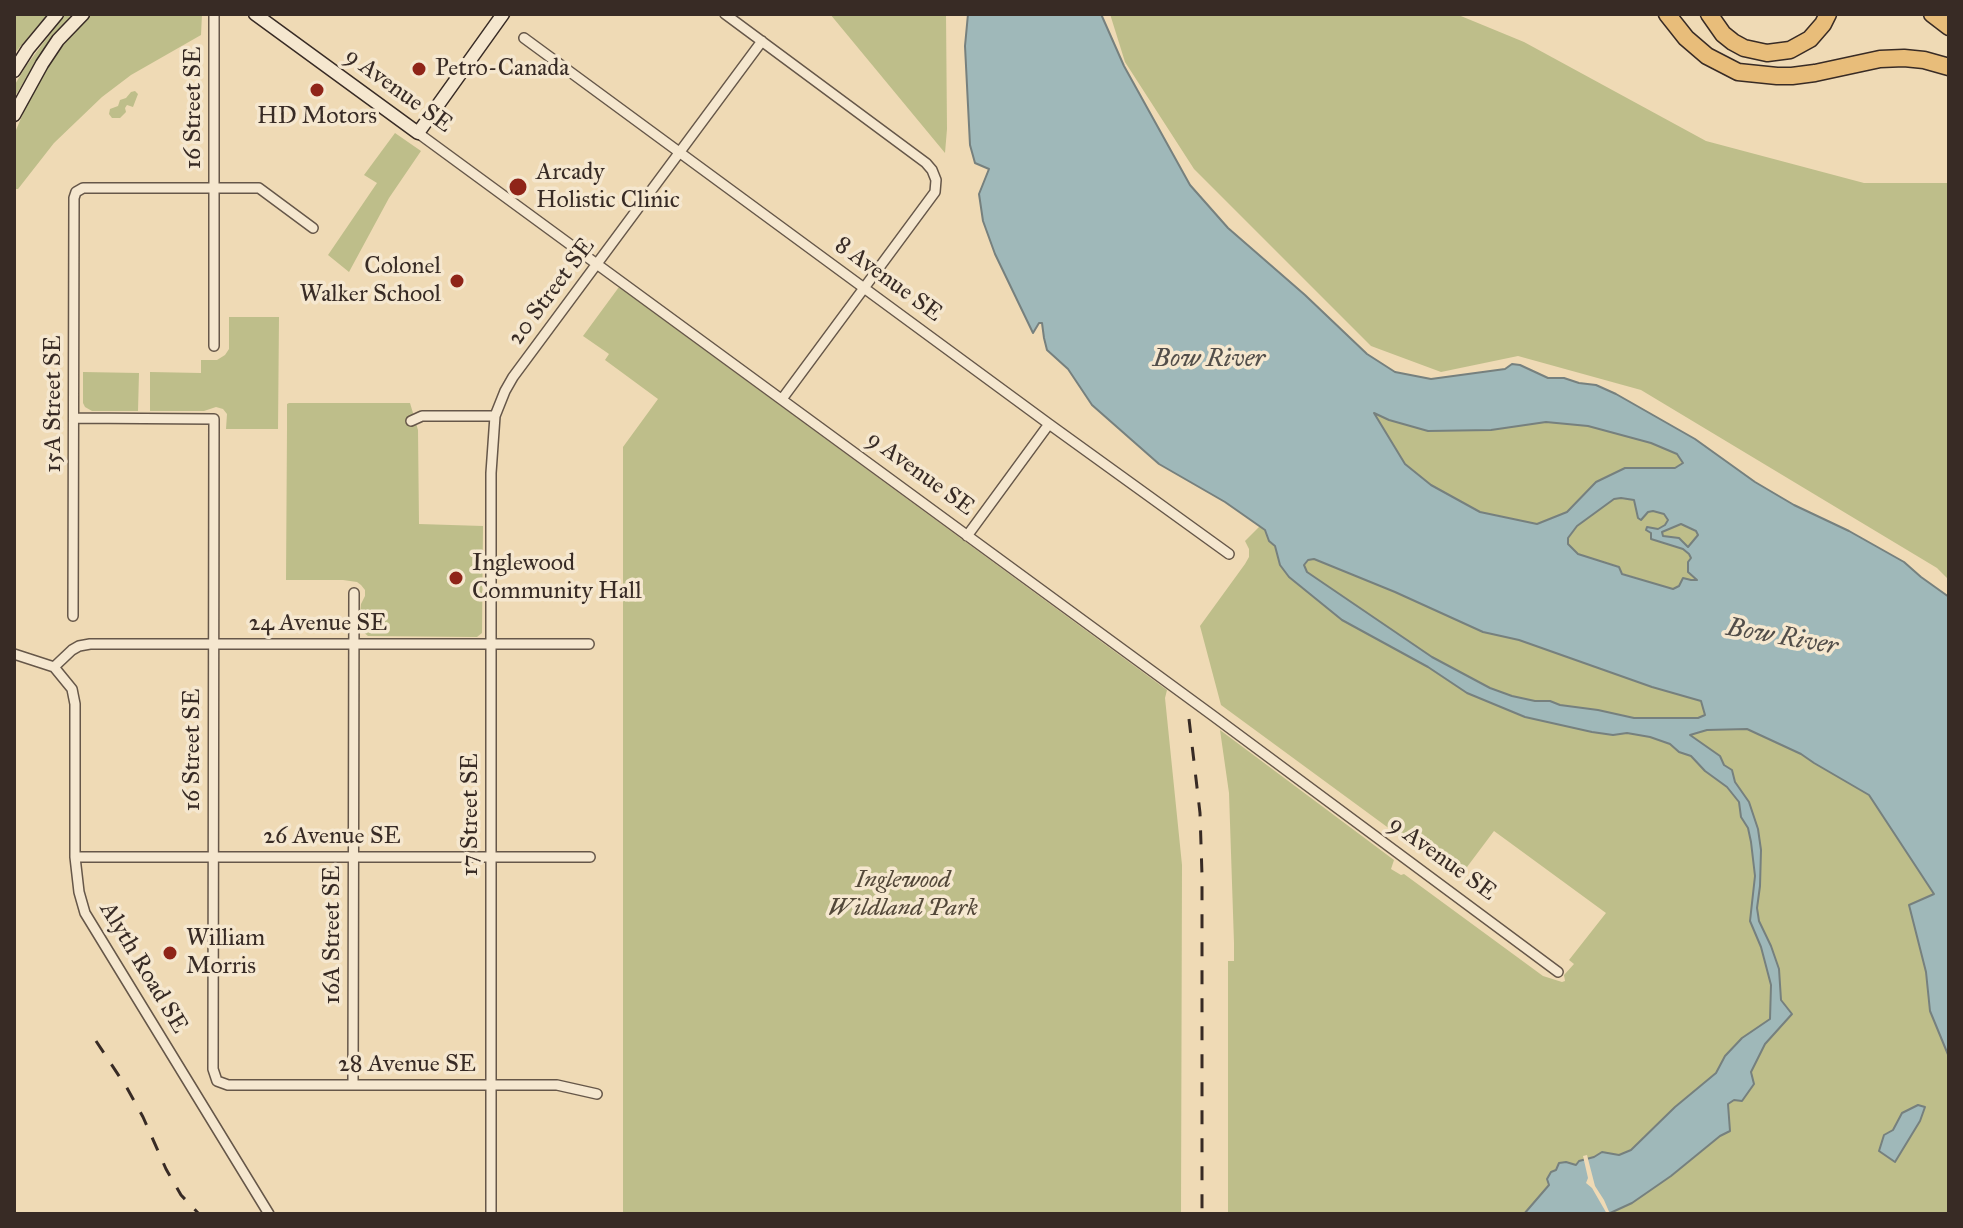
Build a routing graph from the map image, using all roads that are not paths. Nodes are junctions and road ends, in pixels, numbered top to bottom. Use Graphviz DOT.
graph roads {
  1 [pos="57,14"];
  2 [pos="83,14"];
  3 [pos="214,14"];
  4 [pos="255,14"];
  5 [pos="503,14"];
  6 [pos="725,14"];
  7 [pos="1667,14"];
  8 [pos="1674,14"];
  9 [pos="1709,14"];
  10 [pos="1828,14"];
  11 [pos="1932,14"];
  12 [pos="1949,27"];
  13 [pos="524,38"];
  14 [pos="1686,38"];
  15 [pos="762,41"];
  16 [pos="1949,67"];
  17 [pos="14,71"];
  18 [pos="14,115"];
  19 [pos="418,133"];
  20 [pos="680,153"];
  21 [pos="213,188"];
  22 [pos="313,228"];
  23 [pos="599,264"];
  24 [pos="865,287"];
  25 [pos="214,346"];
  26 [pos="782,399"];
  27 [pos="495,416"];
  28 [pos="74,418"];
  29 [pos="411,421"];
  30 [pos="1049,424"];
  31 [pos="967,536"];
  32 [pos="1229,554"];
  33 [pos="354,593"];
  34 [pos="73,616"];
  35 [pos="213,644"];
  36 [pos="353,644"];
  37 [pos="492,644"];
  38 [pos="589,644"];
  39 [pos="14,654"];
  40 [pos="54,667"];
  41 [pos="75,857"];
  42 [pos="213,857"];
  43 [pos="353,857"];
  44 [pos="590,857"];
  45 [pos="491,858"];
  46 [pos="1558,972"];
  47 [pos="217,1081"];
  48 [pos="353,1085"];
  49 [pos="491,1085"];
  50 [pos="597,1094"];
  51 [pos="269,1214"];
  52 [pos="491,1214"];
  1 -- 17 [label="main road"];
  2 -- 18 [label="main road"];
  3 -- 21 [label="street, 16 Street SE"];
  4 -- 19 [label="main road, 9 Avenue SE"];
  5 -- 19 [label="main road"];
  6 -- 15 [label="street"];
  7 -- 14 [label="highway"];
  8 -- 14 [label="highway"];
  9 -- 10 [label="highway"];
  11 -- 12 [label="highway"];
  13 -- 20 [label="street, 8 Avenue SE"];
  14 -- 16 [label="highway"];
  15 -- 20 [label="street, 20 Street SE"];
  15 -- 24 [label="street"];
  19 -- 23 [label="street, 9 Avenue SE"];
  20 -- 23 [label="street, 20 Street SE"];
  20 -- 24 [label="street, 8 Avenue SE"];
  21 -- 22 [label="street"];
  21 -- 25 [label="street, 16 Street SE"];
  21 -- 28 [label="street, 15A Street SE"];
  23 -- 26 [label="street, 9 Avenue SE"];
  23 -- 27 [label="street, 20 Street SE"];
  24 -- 26 [label="street"];
  24 -- 30 [label="street, 8 Avenue SE"];
  26 -- 31 [label="street, 9 Avenue SE"];
  27 -- 29 [label="street"];
  27 -- 37 [label="street, 17 Street SE"];
  28 -- 34 [label="street, 15A Street SE"];
  28 -- 35 [label="street, 16 Street SE"];
  30 -- 31 [label="street"];
  30 -- 32 [label="street, 8 Avenue SE"];
  31 -- 46 [label="street, 9 Avenue SE"];
  33 -- 36 [label="street, 16A Street SE"];
  35 -- 36 [label="street, 24 Avenue SE"];
  35 -- 40 [label="street, 24 Avenue SE"];
  35 -- 42 [label="street, 16 Street SE"];
  36 -- 37 [label="street, 24 Avenue SE"];
  36 -- 43 [label="street, 16A Street SE"];
  37 -- 38 [label="street, 24 Avenue SE"];
  37 -- 45 [label="street, 17 Street SE"];
  39 -- 40 [label="street"];
  40 -- 41 [label="street, Alyth Road SE"];
  41 -- 42 [label="street, 26 Avenue SE"];
  41 -- 51 [label="street, Alyth Road SE"];
  42 -- 43 [label="street, 26 Avenue SE"];
  42 -- 47 [label="street, 16 Street SE"];
  43 -- 45 [label="street, 26 Avenue SE"];
  43 -- 48 [label="street, 16A Street SE"];
  44 -- 45 [label="street, 26 Avenue SE"];
  45 -- 49 [label="street, 17 Street SE"];
  47 -- 48 [label="street, 28 Avenue SE"];
  48 -- 49 [label="street, 28 Avenue SE"];
  49 -- 50 [label="street, 28 Avenue SE"];
  49 -- 52 [label="street, 17 Street SE"];
}
